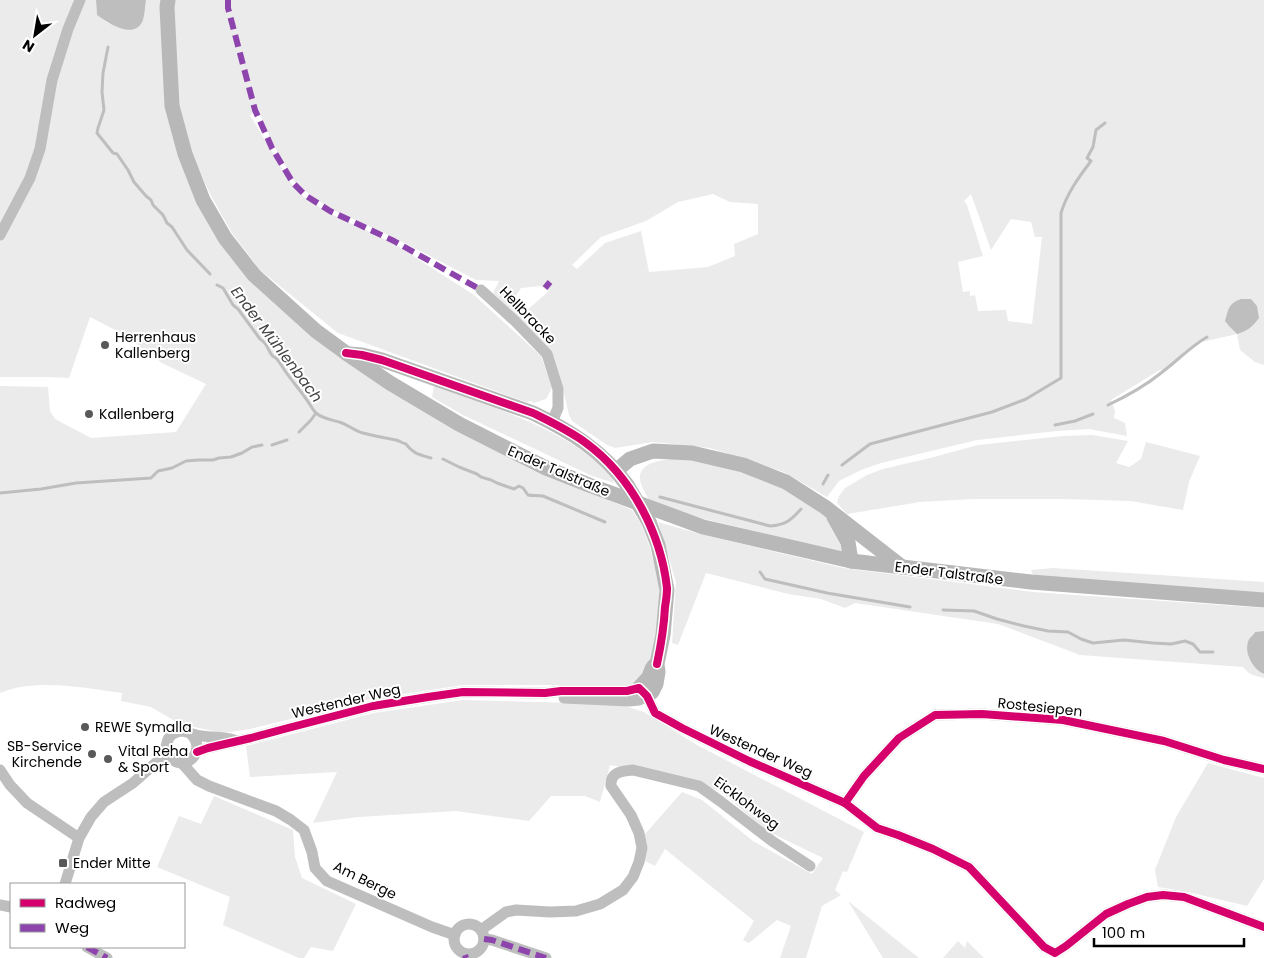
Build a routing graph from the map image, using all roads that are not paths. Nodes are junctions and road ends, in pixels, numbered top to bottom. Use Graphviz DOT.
graph roads {
  1 [pos="80,0"];
  2 [pos="168,0"];
  3 [pos="0,234"];
  4 [pos="481,290"];
  5 [pos="346,353"];
  6 [pos="552,422"];
  7 [pos="616,470"];
  8 [pos="829,510"];
  9 [pos="851,561"];
  10 [pos="903,568"];
  11 [pos="1264,600"];
  12 [pos="643,692"];
  13 [pos="190,733"];
  14 [pos="238,741"];
  15 [pos="167,752"];
  16 [pos="187,759"];
  17 [pos="1264,769"];
  18 [pos="0,770"];
  19 [pos="132,783"];
  20 [pos="845,803"];
  21 [pos="79,838"];
  22 [pos="810,866"];
  23 [pos="65,883"];
  24 [pos="1264,927"];
  25 [pos="483,934"];
  26 [pos="455,935"];
  27 [pos="89,948"];
  28 [pos="1057,955"];
  29 [pos="463,956"];
  30 [pos="107,958"];
  31 [pos="546,958"];
  1 -- 3 [label="street"];
  2 -- 5 [label="main road, Ender Talstraße"];
  4 -- 6 [label="street, Hellbracke"];
  5 -- 6 [label="main road"];
  5 -- 9 [label="main road, Ender Talstraße"];
  6 -- 7 [label="main road"];
  7 -- 8 [label="main road"];
  7 -- 12 [label="main road, bridge"];
  8 -- 9 [label="main road"];
  8 -- 10 [label="main road"];
  9 -- 10 [label="main road, Ender Talstraße"];
  10 -- 11 [label="main road, Ender Talstraße"];
  12 -- 14 [label="street, Westender Weg"];
  12 -- 20 [label="street, Westender Weg"];
  13 -- 14 [label="street, Westender Weg"];
  13 -- 15 [label="street"];
  13 -- 16 [label="street"];
  14 -- 16 [label="street, Westender Weg"];
  15 -- 16 [label="street"];
  15 -- 19 [label="street, Westender Weg"];
  16 -- 19 [label="street, Westender Weg"];
  16 -- 26 [label="street, Am Berge"];
  17 -- 20 [label="street, Rostesiepen"];
  18 -- 21 [label="street"];
  19 -- 21 [label="street, Westender Weg"];
  20 -- 28 [label="street, Westender Weg"];
  21 -- 23 [label="street, Westender Weg"];
  22 -- 25 [label="street, Eicklohweg"];
  24 -- 28 [label="street, Westender Weg"];
  25 -- 26 [label="street"];
  25 -- 29 [label="street"];
  25 -- 31 [label="street"];
  26 -- 29 [label="street"];
  27 -- 30 [label="street"];
}
